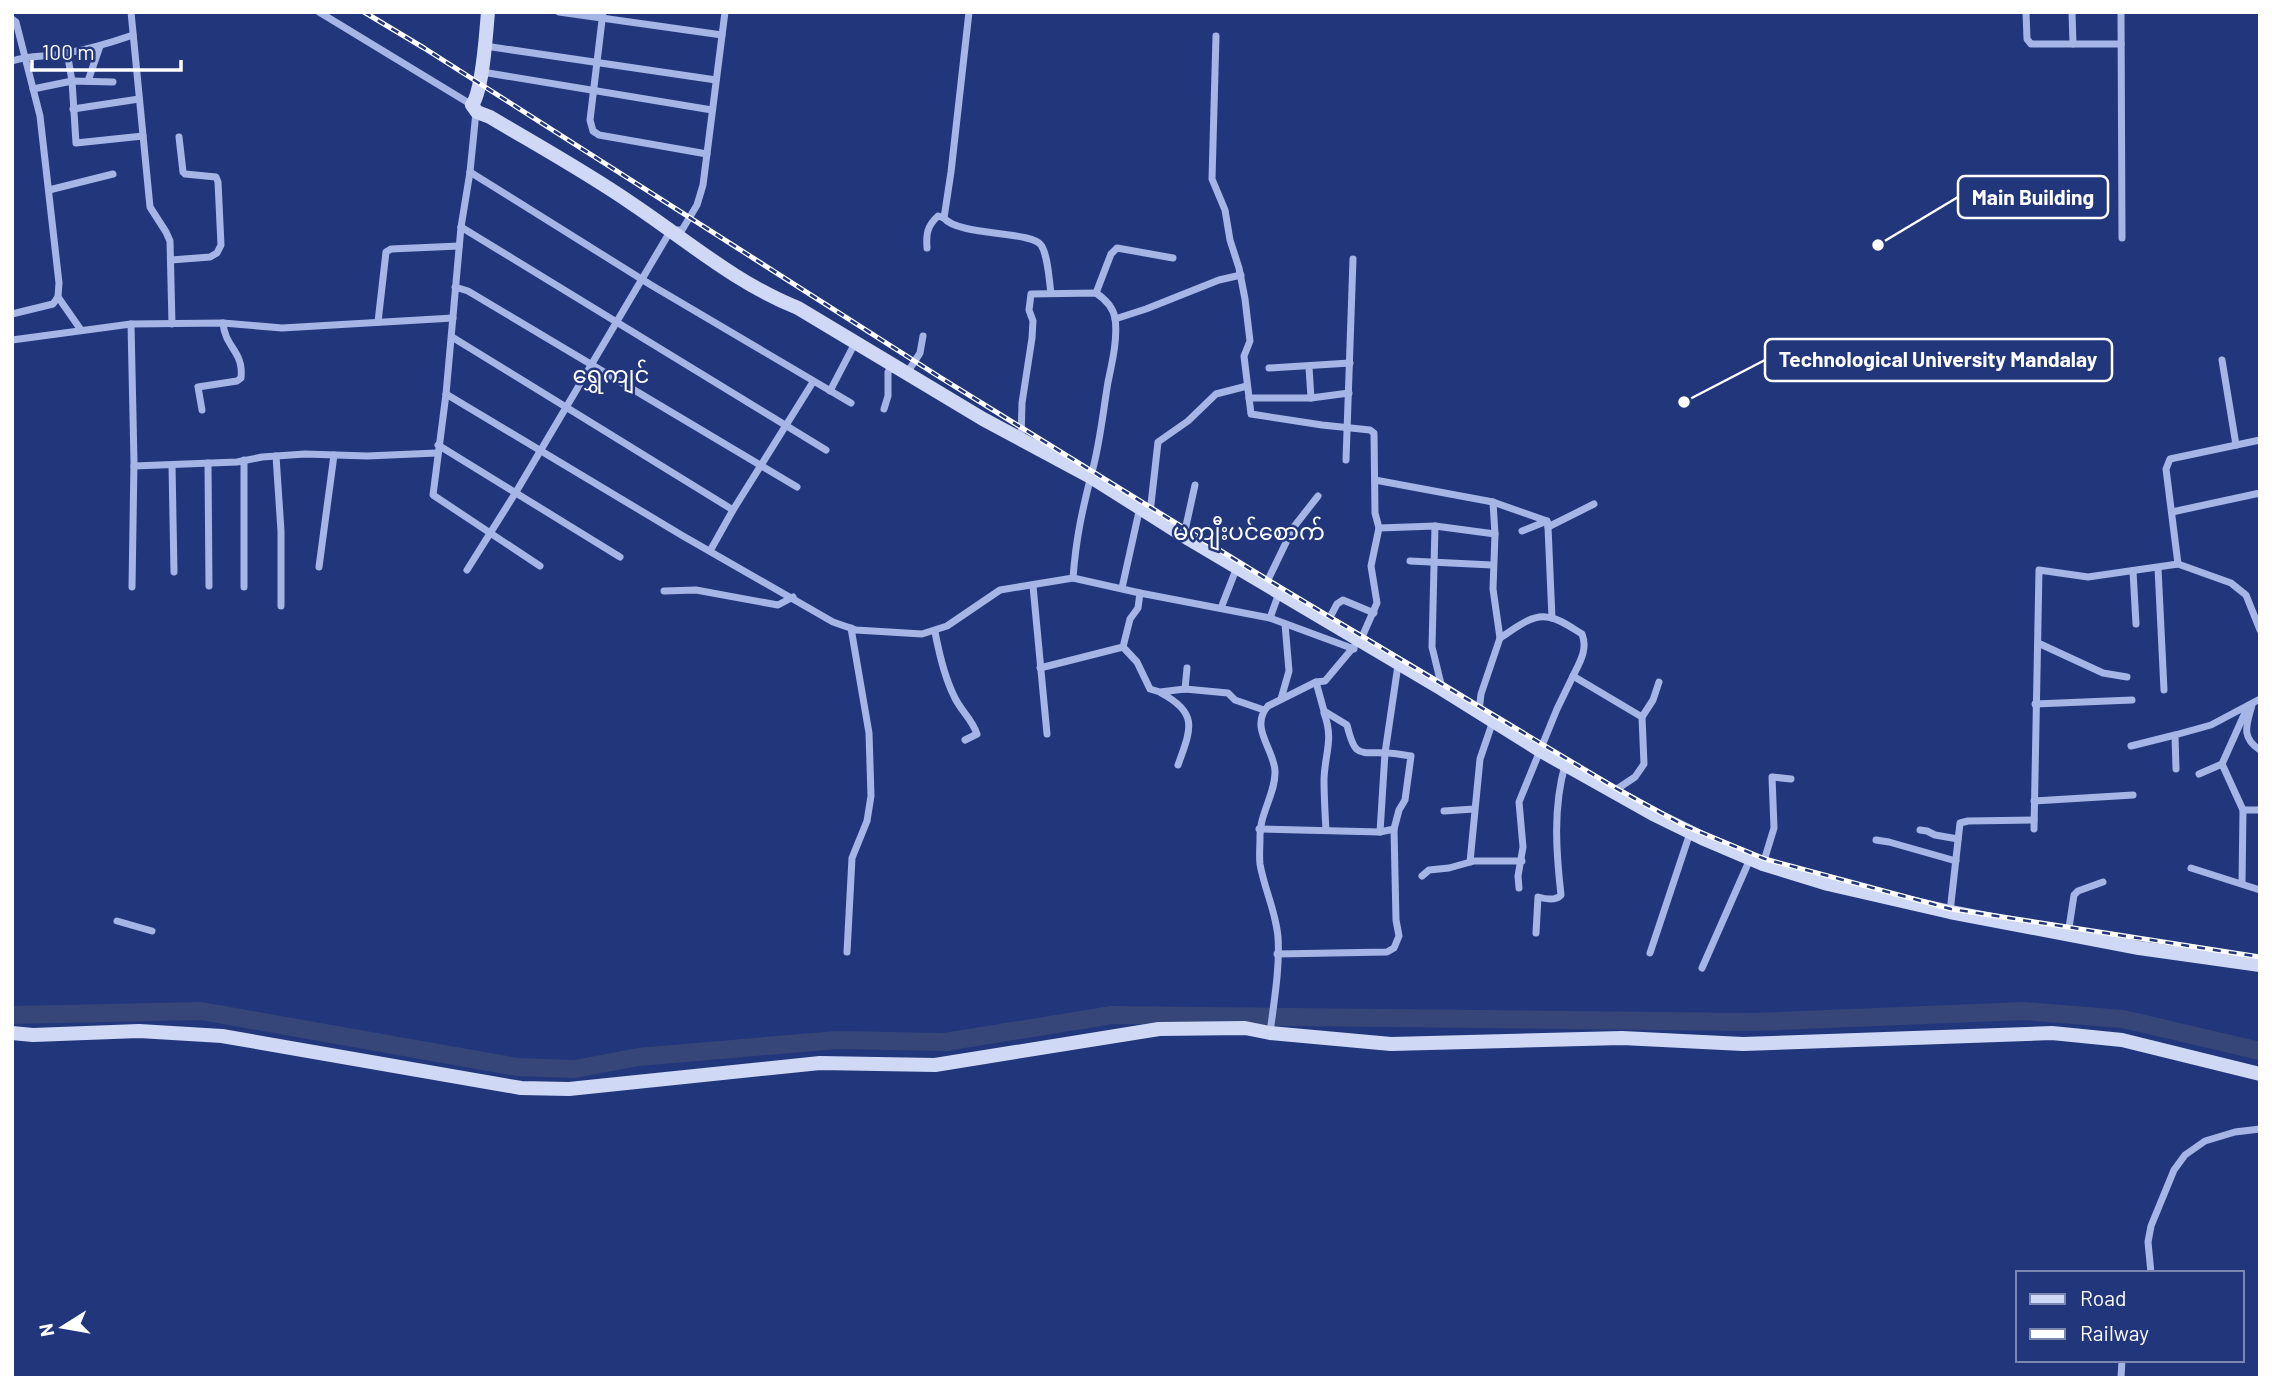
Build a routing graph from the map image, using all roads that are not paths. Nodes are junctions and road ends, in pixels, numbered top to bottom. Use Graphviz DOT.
graph roads {
  1 [pos="131,12"];
  2 [pos="319,12"];
  3 [pos="488,12"];
  4 [pos="559,12"];
  5 [pos="725,12"];
  6 [pos="969,12"];
  7 [pos="2026,12"];
  8 [pos="2073,12"];
  9 [pos="2120,12"];
  10 [pos="602,15"];
  11 [pos="12,19"];
  12 [pos="133,35"];
  13 [pos="722,35"];
  14 [pos="1216,36"];
  15 [pos="2073,44"];
  16 [pos="2121,44"];
  17 [pos="100,46"];
  18 [pos="484,46"];
  19 [pos="67,52"];
  20 [pos="25,56"];
  21 [pos="12,61"];
  22 [pos="597,63"];
  23 [pos="481,72"];
  24 [pos="716,80"];
  25 [pos="72,81"];
  26 [pos="88,81"];
  27 [pos="113,82"];
  28 [pos="33,89"];
  29 [pos="594,90"];
  30 [pos="139,99"];
  31 [pos="73,109"];
  32 [pos="474,109"];
  33 [pos="712,110"];
  34 [pos="143,136"];
  35 [pos="180,136"];
  36 [pos="707,154"];
  37 [pos="470,172"];
  38 [pos="113,174"];
  39 [pos="49,190"];
  40 [pos="944,218"];
  41 [pos="461,227"];
  42 [pos="671,230"];
  43 [pos="2122,238"];
  44 [pos="459,246"];
  45 [pos="927,248"];
  46 [pos="1173,258"];
  47 [pos="171,260"];
  48 [pos="1353,260"];
  49 [pos="1241,275"];
  50 [pos="642,280"];
  51 [pos="456,287"];
  52 [pos="1051,293"];
  53 [pos="1096,293"];
  54 [pos="58,297"];
  55 [pos="12,314"];
  56 [pos="453,318"];
  57 [pos="1115,319"];
  58 [pos="378,322"];
  59 [pos="617,322"];
  60 [pos="223,323"];
  61 [pos="131,324"];
  62 [pos="172,324"];
  63 [pos="81,330"];
  64 [pos="923,336"];
  65 [pos="452,337"];
  66 [pos="12,340"];
  67 [pos="855,342"];
  68 [pos="2222,360"];
  69 [pos="1350,363"];
  70 [pos="591,365"];
  71 [pos="894,366"];
  72 [pos="1309,366"];
  73 [pos="1269,368"];
  74 [pos="907,373"];
  75 [pos="813,382"];
  76 [pos="1247,386"];
  77 [pos="831,391"];
  78 [pos="1349,393"];
  79 [pos="446,394"];
  80 [pos="1249,398"];
  81 [pos="1311,398"];
  82 [pos="851,403"];
  83 [pos="567,407"];
  84 [pos="884,409"];
  85 [pos="202,410"];
  86 [pos="785,426"];
  87 [pos="1348,427"];
  88 [pos="2260,440"];
  89 [pos="1021,441"];
  90 [pos="2236,445"];
  91 [pos="438,449"];
  92 [pos="826,450"];
  93 [pos="540,451"];
  94 [pos="334,455"];
  95 [pos="276,456"];
  96 [pos="244,460"];
  97 [pos="1346,460"];
  98 [pos="208,463"];
  99 [pos="172,465"];
  100 [pos="134,466"];
  101 [pos="761,467"];
  102 [pos="1091,477"];
  103 [pos="1375,480"];
  104 [pos="1195,485"];
  105 [pos="797,487"];
  106 [pos="516,492"];
  107 [pos="2260,493"];
  108 [pos="1318,496"];
  109 [pos="1493,502"];
  110 [pos="1594,504"];
  111 [pos="733,510"];
  112 [pos="1145,510"];
  113 [pos="2172,512"];
  114 [pos="1548,524"];
  115 [pos="1435,526"];
  116 [pos="1379,528"];
  117 [pos="1522,531"];
  118 [pos="491,533"];
  119 [pos="1495,534"];
  120 [pos="1184,536"];
  121 [pos="710,551"];
  122 [pos="621,557"];
  123 [pos="1410,561"];
  124 [pos="1434,562"];
  125 [pos="2178,564"];
  126 [pos="1492,565"];
  127 [pos="540,566"];
  128 [pos="319,567"];
  129 [pos="1237,567"];
  130 [pos="2158,568"];
  131 [pos="467,570"];
  132 [pos="2133,571"];
  133 [pos="174,572"];
  134 [pos="1073,578"];
  135 [pos="1266,585"];
  136 [pos="209,586"];
  137 [pos="1033,586"];
  138 [pos="132,587"];
  139 [pos="244,587"];
  140 [pos="1122,588"];
  141 [pos="663,591"];
  142 [pos="1140,593"];
  143 [pos="1279,593"];
  144 [pos="793,597"];
  145 [pos="281,606"];
  146 [pos="1221,608"];
  147 [pos="1374,613"];
  148 [pos="1270,618"];
  149 [pos="1552,618"];
  150 [pos="1328,621"];
  151 [pos="1284,624"];
  152 [pos="2136,624"];
  153 [pos="851,628"];
  154 [pos="2260,630"];
  155 [pos="935,632"];
  156 [pos="1500,638"];
  157 [pos="2038,643"];
  158 [pos="1357,645"];
  159 [pos="1123,647"];
  160 [pos="1398,664"];
  161 [pos="1041,668"];
  162 [pos="1187,668"];
  163 [pos="1573,676"];
  164 [pos="2127,677"];
  165 [pos="1316,682"];
  166 [pos="1659,682"];
  167 [pos="1185,689"];
  168 [pos="1442,689"];
  169 [pos="2164,690"];
  170 [pos="1160,692"];
  171 [pos="1280,700"];
  172 [pos="2133,700"];
  173 [pos="2253,702"];
  174 [pos="2035,705"];
  175 [pos="1265,710"];
  176 [pos="1324,711"];
  177 [pos="1479,712"];
  178 [pos="1642,717"];
  179 [pos="1493,720"];
  180 [pos="1047,734"];
  181 [pos="2175,736"];
  182 [pos="964,740"];
  183 [pos="2131,746"];
  184 [pos="2260,750"];
  185 [pos="1541,751"];
  186 [pos="1385,752"];
  187 [pos="2222,764"];
  188 [pos="1178,765"];
  189 [pos="1566,765"];
  190 [pos="2176,769"];
  191 [pos="2199,774"];
  192 [pos="1791,779"];
  193 [pos="1610,790"];
  194 [pos="2133,795"];
  195 [pos="2034,801"];
  196 [pos="1474,809"];
  197 [pos="2243,810"];
  198 [pos="2260,810"];
  199 [pos="1444,811"];
  200 [pos="2034,820"];
  201 [pos="1259,829"];
  202 [pos="1394,829"];
  203 [pos="2034,829"];
  204 [pos="1326,830"];
  205 [pos="1920,830"];
  206 [pos="1380,832"];
  207 [pos="1690,832"];
  208 [pos="1958,839"];
  209 [pos="1876,840"];
  210 [pos="1522,861"];
  211 [pos="1757,861"];
  212 [pos="1955,861"];
  213 [pos="1470,862"];
  214 [pos="2191,868"];
  215 [pos="1422,876"];
  216 [pos="2103,883"];
  217 [pos="2242,883"];
  218 [pos="1519,888"];
  219 [pos="2260,890"];
  220 [pos="1950,912"];
  221 [pos="117,921"];
  222 [pos="152,931"];
  223 [pos="1536,933"];
  224 [pos="2068,934"];
  225 [pos="847,952"];
  226 [pos="1650,953"];
  227 [pos="1277,954"];
  228 [pos="2260,965"];
  229 [pos="1702,968"];
  230 [pos="1270,1028"];
  231 [pos="12,1033"];
  232 [pos="2260,1074"];
  233 [pos="2260,1129"];
  234 [pos="2151,1271"];
  1 -- 12 [label="street"];
  2 -- 32 [label="street"];
  3 -- 18 [label="street"];
  4 -- 10 [label="street"];
  5 -- 13 [label="street"];
  6 -- 40 [label="street"];
  7 -- 15 [label="street"];
  8 -- 15 [label="street"];
  9 -- 16 [label="street"];
  10 -- 13 [label="street"];
  10 -- 22 [label="street"];
  11 -- 20 [label="street"];
  12 -- 17 [label="street"];
  12 -- 30 [label="street"];
  13 -- 24 [label="street"];
  14 -- 49 [label="street"];
  15 -- 16 [label="street"];
  16 -- 43 [label="street"];
  17 -- 19 [label="street"];
  17 -- 26 [label="street"];
  18 -- 22 [label="street"];
  18 -- 23 [label="street"];
  19 -- 20 [label="street"];
  19 -- 25 [label="street"];
  20 -- 21 [label="street"];
  20 -- 28 [label="street"];
  22 -- 24 [label="street"];
  22 -- 29 [label="street"];
  23 -- 29 [label="street"];
  23 -- 32 [label="street"];
  24 -- 33 [label="street"];
  25 -- 26 [label="street"];
  25 -- 28 [label="street"];
  25 -- 31 [label="street"];
  26 -- 27 [label="street"];
  28 -- 39 [label="street"];
  29 -- 33 [label="street"];
  29 -- 36 [label="street"];
  30 -- 31 [label="street"];
  30 -- 34 [label="street"];
  31 -- 34 [label="street"];
  32 -- 37 [label="street"];
  32 -- 42 [label="street"];
  33 -- 36 [label="street"];
  34 -- 47 [label="street"];
  35 -- 47 [label="street"];
  36 -- 42 [label="street"];
  37 -- 41 [label="street"];
  37 -- 50 [label="street"];
  38 -- 39 [label="street"];
  39 -- 54 [label="street"];
  40 -- 45 [label="street"];
  40 -- 52 [label="street"];
  41 -- 44 [label="street"];
  41 -- 59 [label="street"];
  42 -- 50 [label="street"];
  42 -- 67 [label="street"];
  44 -- 51 [label="street"];
  44 -- 58 [label="street"];
  46 -- 53 [label="street"];
  47 -- 62 [label="street"];
  48 -- 69 [label="street"];
  49 -- 57 [label="street"];
  49 -- 76 [label="street"];
  50 -- 59 [label="street"];
  50 -- 75 [label="street"];
  51 -- 56 [label="street"];
  51 -- 70 [label="street"];
  52 -- 53 [label="street"];
  52 -- 89 [label="street"];
  53 -- 57 [label="street"];
  54 -- 55 [label="street"];
  54 -- 63 [label="street"];
  56 -- 58 [label="street"];
  56 -- 65 [label="street"];
  57 -- 102 [label="street"];
  58 -- 60 [label="street"];
  59 -- 70 [label="street"];
  59 -- 86 [label="street"];
  60 -- 62 [label="street"];
  60 -- 85 [label="street"];
  61 -- 62 [label="street"];
  61 -- 63 [label="street"];
  61 -- 100 [label="street"];
  63 -- 66 [label="street"];
  64 -- 74 [label="street"];
  65 -- 79 [label="street"];
  65 -- 83 [label="street"];
  67 -- 71 [label="street"];
  67 -- 77 [label="street"];
  68 -- 90 [label="street"];
  69 -- 72 [label="street"];
  69 -- 78 [label="street"];
  70 -- 83 [label="street"];
  70 -- 101 [label="street"];
  71 -- 74 [label="street"];
  71 -- 84 [label="street"];
  72 -- 73 [label="street"];
  72 -- 81 [label="street"];
  74 -- 89 [label="street"];
  75 -- 77 [label="street"];
  75 -- 86 [label="street"];
  76 -- 80 [label="street"];
  76 -- 112 [label="street"];
  77 -- 82 [label="street"];
  78 -- 81 [label="street"];
  78 -- 87 [label="street"];
  79 -- 91 [label="street"];
  79 -- 93 [label="street"];
  80 -- 81 [label="street"];
  80 -- 87 [label="street"];
  83 -- 93 [label="street"];
  83 -- 111 [label="street"];
  86 -- 92 [label="street"];
  86 -- 101 [label="street"];
  87 -- 97 [label="street"];
  87 -- 103 [label="street"];
  88 -- 90 [label="street"];
  89 -- 102 [label="street"];
  90 -- 113 [label="street"];
  91 -- 94 [label="street"];
  91 -- 106 [label="street"];
  91 -- 118 [label="street"];
  93 -- 106 [label="street"];
  93 -- 121 [label="street"];
  94 -- 95 [label="street"];
  94 -- 128 [label="street"];
  95 -- 96 [label="street"];
  95 -- 145 [label="street"];
  96 -- 98 [label="street"];
  96 -- 139 [label="street"];
  98 -- 99 [label="street"];
  98 -- 136 [label="street"];
  99 -- 100 [label="street"];
  99 -- 133 [label="street"];
  100 -- 138 [label="street"];
  101 -- 105 [label="street"];
  101 -- 111 [label="street"];
  102 -- 112 [label="street"];
  102 -- 134 [label="street"];
  103 -- 109 [label="street"];
  103 -- 116 [label="street"];
  104 -- 120 [label="street"];
  106 -- 118 [label="street"];
  106 -- 122 [label="street"];
  107 -- 113 [label="street"];
  108 -- 135 [label="street"];
  109 -- 114 [label="street"];
  109 -- 119 [label="street"];
  110 -- 114 [label="street"];
  111 -- 121 [label="street"];
  112 -- 120 [label="street"];
  112 -- 140 [label="street"];
  113 -- 125 [label="street"];
  114 -- 117 [label="street"];
  114 -- 149 [label="street"];
  115 -- 116 [label="street"];
  115 -- 119 [label="street"];
  115 -- 124 [label="street"];
  116 -- 147 [label="street"];
  118 -- 127 [label="street"];
  118 -- 131 [label="street"];
  119 -- 126 [label="street"];
  120 -- 129 [label="street"];
  121 -- 144 [label="street"];
  123 -- 124 [label="street"];
  124 -- 126 [label="street"];
  124 -- 168 [label="street"];
  125 -- 130 [label="street"];
  125 -- 154 [label="street"];
  126 -- 156 [label="street"];
  129 -- 135 [label="street"];
  129 -- 146 [label="street"];
  130 -- 132 [label="street"];
  130 -- 169 [label="street"];
  132 -- 152 [label="street"];
  132 -- 157 [label="street"];
  134 -- 137 [label="street"];
  134 -- 140 [label="street"];
  135 -- 143 [label="street"];
  137 -- 155 [label="street"];
  137 -- 161 [label="street"];
  140 -- 142 [label="street"];
  141 -- 144 [label="street"];
  142 -- 146 [label="street"];
  142 -- 159 [label="street"];
  143 -- 148 [label="street"];
  143 -- 150 [label="street"];
  144 -- 153 [label="street"];
  146 -- 148 [label="street"];
  147 -- 150 [label="street"];
  147 -- 158 [label="street"];
  148 -- 151 [label="street"];
  149 -- 156 [label="street"];
  149 -- 163 [label="street"];
  150 -- 158 [label="street"];
  151 -- 158 [label="street"];
  151 -- 171 [label="street"];
  153 -- 155 [label="street"];
  153 -- 225 [label="street"];
  155 -- 182 [label="street"];
  156 -- 177 [label="street"];
  157 -- 164 [label="street"];
  157 -- 174 [label="street"];
  158 -- 160 [label="street"];
  158 -- 165 [label="street"];
  159 -- 161 [label="street"];
  159 -- 170 [label="street"];
  160 -- 168 [label="street"];
  160 -- 186 [label="street"];
  161 -- 180 [label="street"];
  162 -- 167 [label="street"];
  163 -- 178 [label="street"];
  163 -- 185 [label="street"];
  165 -- 171 [label="street"];
  165 -- 176 [label="street"];
  166 -- 178 [label="street"];
  167 -- 170 [label="street"];
  167 -- 175 [label="street"];
  168 -- 177 [label="street"];
  170 -- 188 [label="street"];
  171 -- 175 [label="street"];
  172 -- 174 [label="street"];
  173 -- 181 [label="street"];
  173 -- 184 [label="street"];
  173 -- 187 [label="street"];
  174 -- 195 [label="street"];
  175 -- 201 [label="street"];
  176 -- 186 [label="street"];
  176 -- 204 [label="street"];
  177 -- 179 [label="street"];
  178 -- 193 [label="street"];
  179 -- 185 [label="street"];
  179 -- 196 [label="street"];
  181 -- 183 [label="street"];
  181 -- 190 [label="street"];
  185 -- 189 [label="street"];
  185 -- 210 [label="street"];
  186 -- 202 [label="street"];
  186 -- 206 [label="street"];
  187 -- 191 [label="street"];
  187 -- 197 [label="street"];
  189 -- 193 [label="street"];
  189 -- 223 [label="street"];
  192 -- 211 [label="street"];
  193 -- 207 [label="street"];
  194 -- 195 [label="street"];
  195 -- 200 [label="street"];
  196 -- 199 [label="street"];
  196 -- 213 [label="street"];
  197 -- 198 [label="street"];
  197 -- 217 [label="street"];
  200 -- 203 [label="street"];
  200 -- 208 [label="street"];
  201 -- 204 [label="street"];
  201 -- 227 [label="street"];
  202 -- 206 [label="street"];
  202 -- 227 [label="street"];
  204 -- 206 [label="street"];
  205 -- 208 [label="street"];
  207 -- 211 [label="street"];
  207 -- 226 [label="street"];
  208 -- 212 [label="street"];
  209 -- 212 [label="street"];
  210 -- 213 [label="street"];
  210 -- 218 [label="street"];
  211 -- 220 [label="street"];
  211 -- 229 [label="street"];
  212 -- 220 [label="street"];
  213 -- 215 [label="street"];
  214 -- 217 [label="street"];
  216 -- 224 [label="street"];
  217 -- 219 [label="street"];
  220 -- 224 [label="street"];
  221 -- 222 [label="street"];
  224 -- 228 [label="street"];
  227 -- 230 [label="street"];
  230 -- 231 [label="street"];
  230 -- 232 [label="street"];
  233 -- 234 [label="street"];
}
